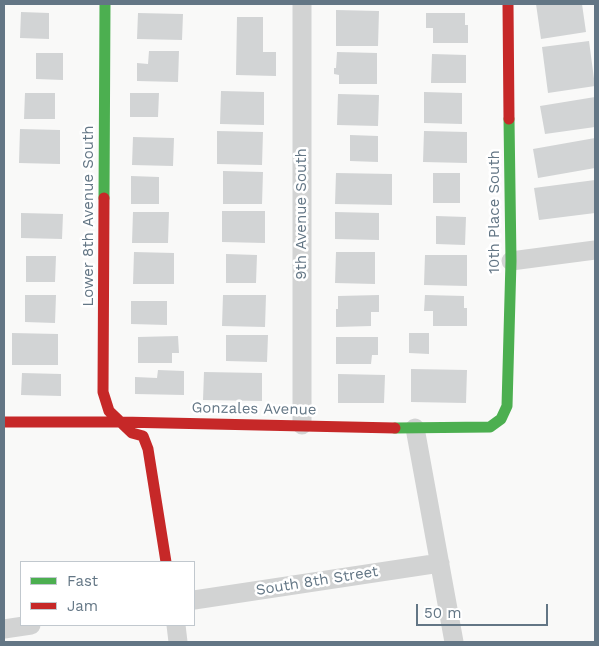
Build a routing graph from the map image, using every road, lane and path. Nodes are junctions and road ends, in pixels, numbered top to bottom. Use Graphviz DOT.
graph roads {
  1 [pos="105,4"];
  2 [pos="302,4"];
  3 [pos="508,4"];
  4 [pos="595,250"];
  5 [pos="511,261"];
  6 [pos="501,419"];
  7 [pos="4,422"];
  8 [pos="121,422"];
  9 [pos="302,425"];
  10 [pos="415,428"];
  11 [pos="166,561"];
  12 [pos="440,563"];
  13 [pos="195,600"];
  14 [pos="24,626"];
  15 [pos="176,626"];
  16 [pos="4,629"];
  17 [pos="178,642"];
  18 [pos="454,642"];
  1 -- 8 [label="street, Lower 8th Avenue South"];
  2 -- 9 [label="street, 9th Avenue South"];
  3 -- 5 [label="street, 10th Place South"];
  4 -- 5 [label="street"];
  5 -- 6 [label="street, 10th Place South"];
  6 -- 10 [label="street, Gonzales Avenue"];
  7 -- 8 [label="street, Gonzales Avenue"];
  8 -- 9 [label="street, Gonzales Avenue"];
  8 -- 11 [label="street"];
  9 -- 10 [label="street, Gonzales Avenue"];
  10 -- 12 [label="street"];
  12 -- 13 [label="street, South 8th Street"];
  12 -- 18 [label="street"];
  14 -- 16 [label="street"];
  15 -- 17 [label="street"];
}
